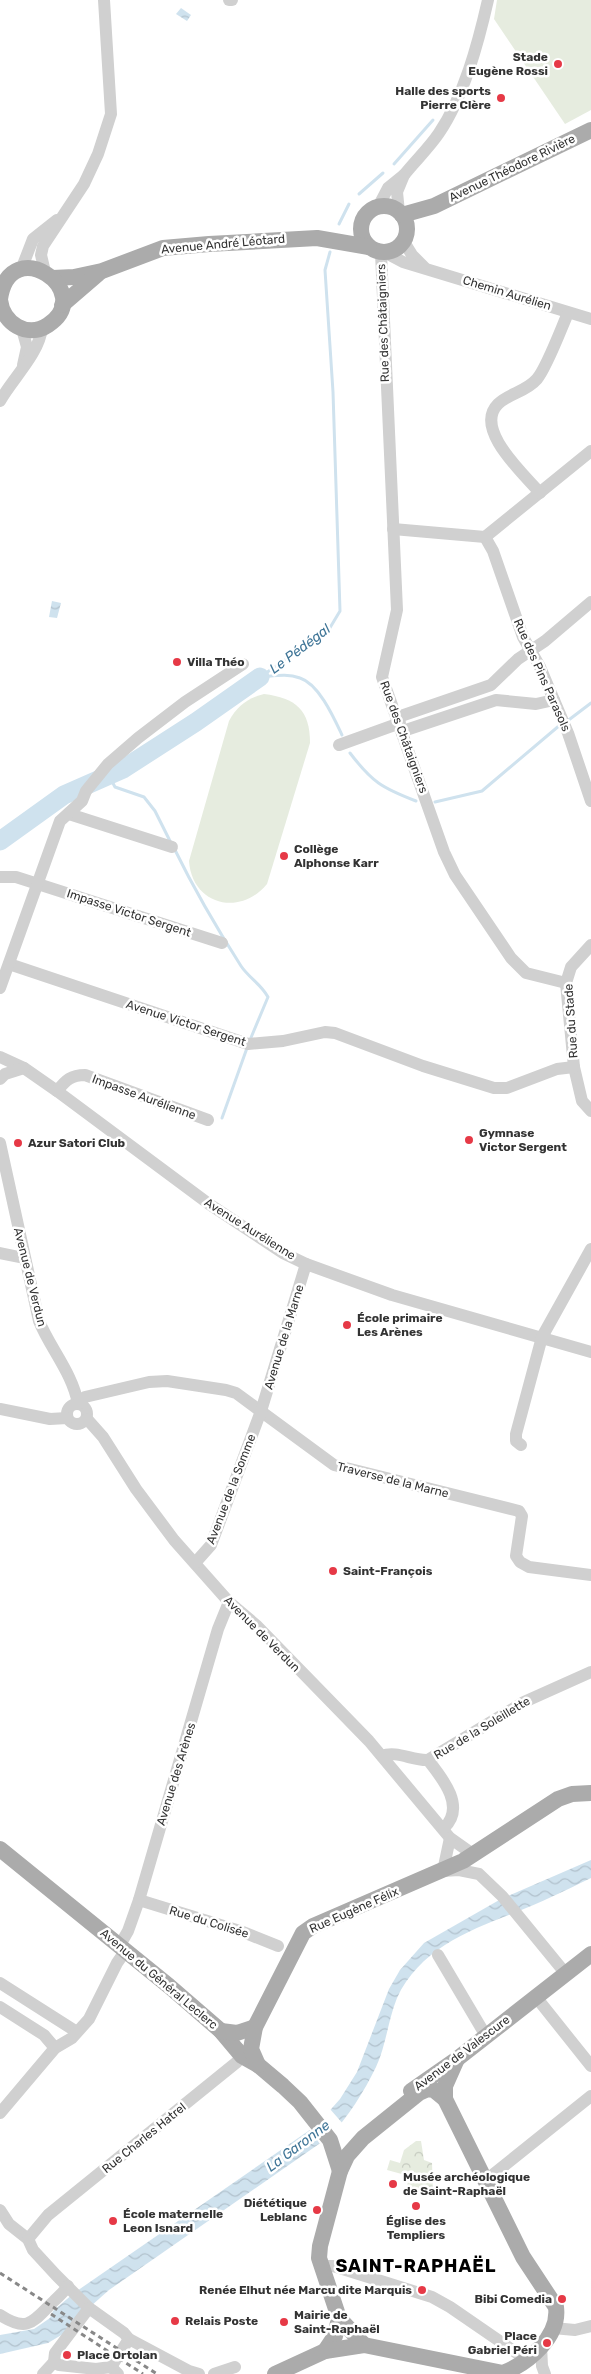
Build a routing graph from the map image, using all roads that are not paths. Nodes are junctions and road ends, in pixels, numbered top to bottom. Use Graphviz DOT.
graph roads {
  1 [pos="104,0"];
  2 [pos="488,0"];
  3 [pos="591,130"];
  4 [pos="404,175"];
  5 [pos="378,207"];
  6 [pos="63,216"];
  7 [pos="362,220"];
  8 [pos="403,224"];
  9 [pos="317,238"];
  10 [pos="378,251"];
  11 [pos="424,267"];
  12 [pos="20,270"];
  13 [pos="102,271"];
  14 [pos="49,275"];
  15 [pos="0,300"];
  16 [pos="62,305"];
  17 [pos="568,313"];
  18 [pos="591,319"];
  19 [pos="13,327"];
  20 [pos="42,328"];
  21 [pos="24,365"];
  22 [pos="0,401"];
  23 [pos="591,451"];
  24 [pos="540,493"];
  25 [pos="393,529"];
  26 [pos="485,537"];
  27 [pos="591,602"];
  28 [pos="530,651"];
  29 [pos="243,664"];
  30 [pos="491,684"];
  31 [pos="496,700"];
  32 [pos="554,700"];
  33 [pos="400,724"];
  34 [pos="339,745"];
  35 [pos="591,801"];
  36 [pos="69,814"];
  37 [pos="172,847"];
  38 [pos="0,877"];
  39 [pos="37,883"];
  40 [pos="222,943"];
  41 [pos="591,945"];
  42 [pos="9,964"];
  43 [pos="566,983"];
  44 [pos="0,988"];
  45 [pos="0,1057"];
  46 [pos="423,1066"];
  47 [pos="574,1067"];
  48 [pos="24,1068"];
  49 [pos="0,1079"];
  50 [pos="57,1091"];
  51 [pos="591,1111"];
  52 [pos="208,1120"];
  53 [pos="0,1142"];
  54 [pos="591,1249"];
  55 [pos="0,1253"];
  56 [pos="24,1258"];
  57 [pos="306,1264"];
  58 [pos="542,1337"];
  59 [pos="591,1352"];
  60 [pos="78,1404"];
  61 [pos="0,1409"];
  62 [pos="261,1411"];
  63 [pos="67,1418"];
  64 [pos="87,1419"];
  65 [pos="521,1445"];
  66 [pos="195,1563"];
  67 [pos="591,1575"];
  68 [pos="230,1602"];
  69 [pos="591,1672"];
  70 [pos="382,1756"];
  71 [pos="428,1760"];
  72 [pos="591,1793"];
  73 [pos="447,1833"];
  74 [pos="0,1849"];
  75 [pos="474,1855"];
  76 [pos="443,1871"];
  77 [pos="139,1900"];
  78 [pos="278,1946"];
  79 [pos="123,1948"];
  80 [pos="591,1954"];
  81 [pos="438,1955"];
  82 [pos="566,1974"];
  83 [pos="0,1983"];
  84 [pos="536,1997"];
  85 [pos="0,2007"];
  86 [pos="255,2027"];
  87 [pos="77,2032"];
  88 [pos="225,2032"];
  89 [pos="486,2036"];
  90 [pos="55,2048"];
  91 [pos="242,2056"];
  92 [pos="457,2059"];
  93 [pos="258,2065"];
  94 [pos="591,2066"];
  95 [pos="419,2089"];
  96 [pos="591,2096"];
  97 [pos="444,2099"];
  98 [pos="0,2113"];
  99 [pos="330,2140"];
  100 [pos="340,2171"];
  101 [pos="485,2181"];
  102 [pos="0,2210"];
  103 [pos="28,2239"];
  104 [pos="322,2266"];
  105 [pos="68,2290"];
  106 [pos="89,2308"];
  107 [pos="0,2315"];
  108 [pos="339,2318"];
  109 [pos="591,2326"];
  110 [pos="553,2328"];
  111 [pos="128,2339"];
  112 [pos="364,2345"];
  113 [pos="541,2346"];
  114 [pos="325,2351"];
  115 [pos="526,2360"];
  116 [pos="54,2362"];
  117 [pos="234,2367"];
  118 [pos="115,2370"];
  119 [pos="505,2373"];
  120 [pos="43,2374"];
  121 [pos="199,2374"];
  122 [pos="214,2374"];
  123 [pos="275,2374"];
  124 [pos="545,2374"];
  1 -- 6 [label="street"];
  2 -- 4 [label="street"];
  3 -- 8 [label="main road, Avenue Théodore Rivière"];
  4 -- 5 [label="street"];
  4 -- 8 [label="street"];
  5 -- 7 [label="main road"];
  5 -- 8 [label="main road"];
  6 -- 12 [label="street"];
  6 -- 14 [label="street"];
  7 -- 9 [label="main road, Avenue André Léotard"];
  7 -- 10 [label="main road"];
  8 -- 10 [label="main road"];
  8 -- 11 [label="street"];
  9 -- 10 [label="main road, Avenue André Léotard"];
  9 -- 13 [label="main road, Avenue André Léotard"];
  10 -- 11 [label="street, Chemin Aurélien"];
  10 -- 25 [label="street, Rue des Châtaigniers"];
  11 -- 17 [label="street, Chemin Aurélien"];
  12 -- 14 [label="main road"];
  12 -- 15 [label="main road"];
  13 -- 14 [label="main road, Avenue André Léotard"];
  13 -- 16 [label="main road, Avenue André Léotard"];
  14 -- 16 [label="main road"];
  15 -- 19 [label="main road"];
  16 -- 20 [label="main road"];
  17 -- 18 [label="street, Chemin Aurélien"];
  17 -- 24 [label="street"];
  19 -- 20 [label="main road"];
  19 -- 21 [label="street"];
  20 -- 21 [label="street"];
  21 -- 22 [label="street"];
  23 -- 24 [label="street"];
  24 -- 26 [label="street"];
  25 -- 26 [label="street"];
  25 -- 33 [label="street, Rue des Châtaigniers"];
  26 -- 28 [label="street, Rue des Pins Parasols"];
  27 -- 28 [label="street"];
  28 -- 30 [label="street"];
  28 -- 32 [label="street, Rue des Pins Parasols"];
  29 -- 36 [label="street"];
  30 -- 31 [label="street"];
  30 -- 33 [label="street"];
  31 -- 32 [label="street"];
  31 -- 33 [label="street"];
  32 -- 35 [label="street, Rue des Pins Parasols"];
  33 -- 34 [label="street"];
  33 -- 43 [label="street, Rue des Châtaigniers"];
  36 -- 37 [label="street"];
  36 -- 39 [label="street"];
  38 -- 39 [label="street, Impasse Victor Sergent"];
  39 -- 40 [label="street, Impasse Victor Sergent"];
  39 -- 42 [label="street"];
  41 -- 43 [label="street, Rue du Stade"];
  42 -- 44 [label="street"];
  42 -- 46 [label="street, Avenue Victor Sergent"];
  43 -- 47 [label="street, Rue du Stade"];
  45 -- 48 [label="street, Avenue Aurélienne"];
  46 -- 47 [label="street, Rue du Stade"];
  47 -- 51 [label="street"];
  48 -- 49 [label="street"];
  48 -- 50 [label="street, Avenue Aurélienne"];
  50 -- 52 [label="street, Impasse Aurélienne"];
  50 -- 57 [label="street, Avenue Aurélienne"];
  53 -- 56 [label="street, Avenue de Verdun"];
  54 -- 58 [label="street"];
  55 -- 56 [label="street"];
  56 -- 60 [label="street, Avenue de Verdun"];
  57 -- 58 [label="street, Avenue Aurélienne"];
  57 -- 62 [label="street, Avenue de la Marne"];
  58 -- 59 [label="street, Avenue Aurélienne"];
  58 -- 65 [label="street"];
  60 -- 62 [label="street, Traverse de la Marne"];
  60 -- 63 [label="street"];
  60 -- 64 [label="street"];
  61 -- 63 [label="street"];
  62 -- 66 [label="street, Avenue de la Somme"];
  62 -- 67 [label="street, Traverse de la Marne"];
  63 -- 64 [label="street"];
  64 -- 66 [label="street, Avenue de Verdun"];
  66 -- 68 [label="street, Avenue de Verdun"];
  68 -- 70 [label="street, Avenue de Verdun"];
  68 -- 77 [label="street, Avenue des Arènes"];
  69 -- 71 [label="street, Rue de la Soleillette"];
  70 -- 71 [label="street"];
  70 -- 73 [label="street, Avenue de Verdun"];
  71 -- 73 [label="street"];
  72 -- 75 [label="main road, Rue Eugène Félix"];
  73 -- 75 [label="street, Avenue de Verdun"];
  73 -- 76 [label="street"];
  74 -- 79 [label="main road, Avenue du Général Leclerc"];
  75 -- 76 [label="main road, Rue Eugène Félix"];
  76 -- 82 [label="street"];
  76 -- 86 [label="main road, Rue Eugène Félix"];
  77 -- 78 [label="street, Rue du Colisée"];
  77 -- 79 [label="street, Avenue des Arènes"];
  79 -- 87 [label="street, Avenue des Arènes"];
  79 -- 88 [label="main road, Avenue du Général Leclerc"];
  80 -- 82 [label="main road, Avenue de Valescure"];
  81 -- 89 [label="street"];
  82 -- 84 [label="main road, Avenue de Valescure"];
  83 -- 87 [label="street"];
  84 -- 89 [label="main road, Avenue de Valescure"];
  84 -- 94 [label="street"];
  85 -- 90 [label="street"];
  86 -- 88 [label="main road"];
  86 -- 93 [label="main road, Rue Eugène Félix"];
  87 -- 90 [label="street, Avenue des Arènes"];
  88 -- 91 [label="main road, Avenue du Général Leclerc"];
  89 -- 92 [label="main road, Avenue de Valescure"];
  90 -- 98 [label="street, Avenue des Arènes"];
  91 -- 93 [label="main road, Avenue du Général Leclerc"];
  91 -- 103 [label="street, Rue Charles Hatrel"];
  92 -- 95 [label="main road, Avenue de Valescure"];
  92 -- 97 [label="main road"];
  93 -- 99 [label="main road, Avenue du Général Leclerc"];
  95 -- 97 [label="main road"];
  95 -- 99 [label="main road, Avenue de Valescure"];
  95 -- 100 [label="main road"];
  96 -- 101 [label="street"];
  97 -- 101 [label="main road"];
  99 -- 100 [label="main road, Avenue du Général Leclerc"];
  100 -- 104 [label="main road"];
  101 -- 110 [label="main road"];
  102 -- 103 [label="street"];
  103 -- 105 [label="street"];
  104 -- 108 [label="main road"];
  104 -- 115 [label="street"];
  105 -- 106 [label="street"];
  105 -- 107 [label="street"];
  106 -- 111 [label="street"];
  106 -- 116 [label="street"];
  108 -- 112 [label="main road"];
  108 -- 114 [label="main road"];
  109 -- 110 [label="street"];
  110 -- 113 [label="main road"];
  111 -- 118 [label="street"];
  111 -- 121 [label="street"];
  112 -- 114 [label="main road"];
  112 -- 119 [label="main road"];
  113 -- 115 [label="main road"];
  113 -- 124 [label="street"];
  114 -- 123 [label="main road"];
  115 -- 119 [label="main road"];
  116 -- 118 [label="street"];
  116 -- 120 [label="street"];
  117 -- 122 [label="street"];
}
